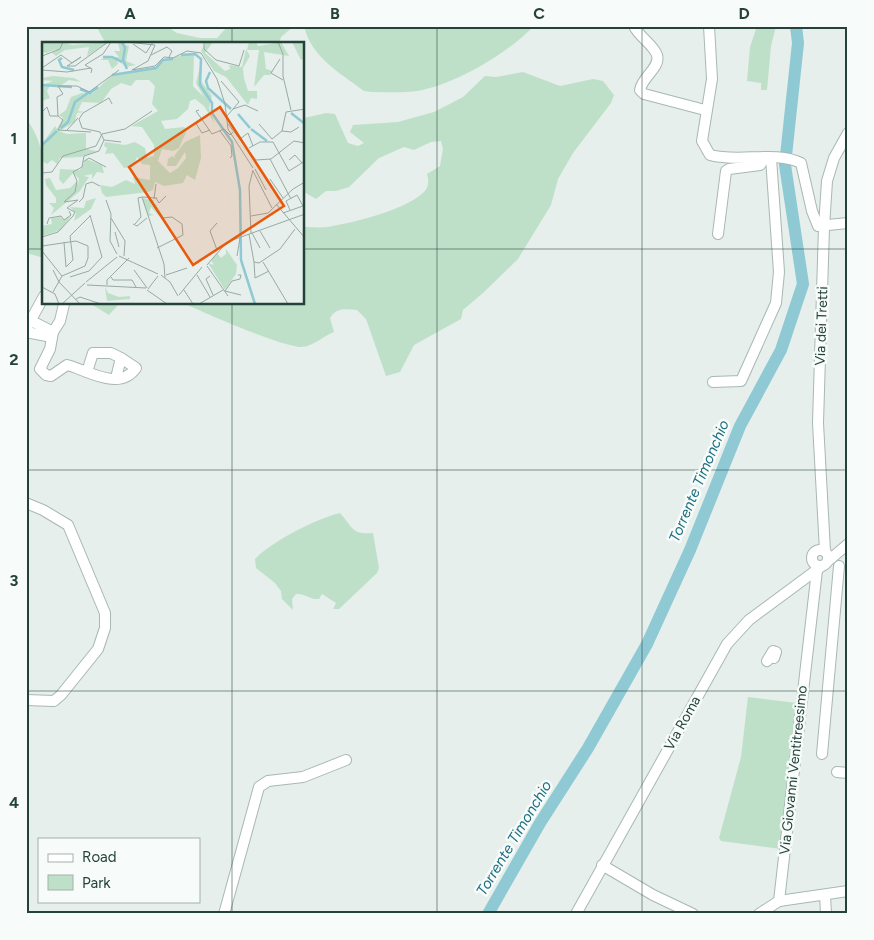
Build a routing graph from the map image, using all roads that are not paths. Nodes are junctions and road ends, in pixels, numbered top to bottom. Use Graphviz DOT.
graph roads {
  1 [pos="634,26"];
  2 [pos="709,26"];
  3 [pos="705,110"];
  4 [pos="848,134"];
  5 [pos="771,158"];
  6 [pos="848,222"];
  7 [pos="824,227"];
  8 [pos="718,234"];
  9 [pos="42,299"];
  10 [pos="64,305"];
  11 [pos="28,322"];
  12 [pos="26,332"];
  13 [pos="52,335"];
  14 [pos="121,358"];
  15 [pos="87,372"];
  16 [pos="116,378"];
  17 [pos="713,382"];
  18 [pos="26,503"];
  19 [pos="844,546"];
  20 [pos="821,559"];
  21 [pos="845,565"];
  22 [pos="806,578"];
  23 [pos="813,593"];
  24 [pos="780,595"];
  25 [pos="26,700"];
  26 [pos="822,754"];
  27 [pos="346,760"];
  28 [pos="602,865"];
  29 [pos="848,891"];
  30 [pos="825,895"];
  31 [pos="779,901"];
  32 [pos="691,913"];
  33 [pos="224,914"];
  34 [pos="576,914"];
  35 [pos="759,914"];
  36 [pos="826,914"];
  1 -- 3 [label="street"];
  2 -- 3 [label="street"];
  3 -- 5 [label="street"];
  4 -- 7 [label="street, Via dei Tretti"];
  5 -- 7 [label="street"];
  5 -- 8 [label="street"];
  5 -- 17 [label="street"];
  6 -- 7 [label="street"];
  7 -- 20 [label="street, Via dei Tretti"];
  9 -- 11 [label="street"];
  10 -- 13 [label="street"];
  11 -- 13 [label="street"];
  12 -- 13 [label="street"];
  13 -- 15 [label="street"];
  14 -- 15 [label="street"];
  14 -- 16 [label="street"];
  14 -- 16 [label="street"];
  15 -- 16 [label="street"];
  18 -- 25 [label="street"];
  19 -- 20 [label="street, Via Roma"];
  19 -- 21 [label="street, Via Roma"];
  20 -- 21 [label="street"];
  20 -- 22 [label="street, Via Roma"];
  20 -- 23 [label="street, Via Giovanni Ventitreesimo"];
  20 -- 24 [label="street, Via Roma"];
  21 -- 26 [label="street"];
  22 -- 23 [label="street"];
  22 -- 24 [label="street, Via Roma"];
  23 -- 31 [label="street, Via Giovanni Ventitreesimo"];
  24 -- 28 [label="street, Via Roma"];
  27 -- 33 [label="street"];
  28 -- 32 [label="street"];
  28 -- 34 [label="street, Via Roma"];
  29 -- 30 [label="street"];
  30 -- 31 [label="street"];
  30 -- 36 [label="street"];
  31 -- 35 [label="street"];
}
